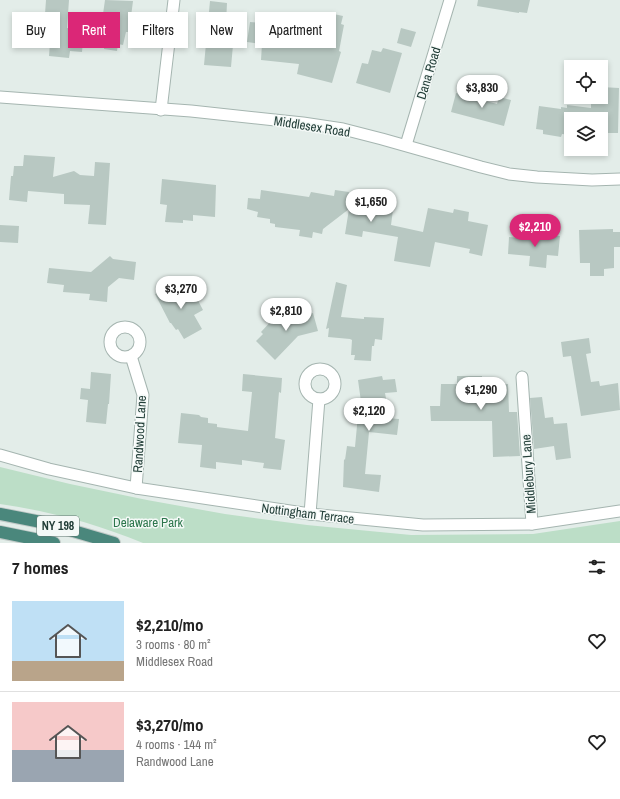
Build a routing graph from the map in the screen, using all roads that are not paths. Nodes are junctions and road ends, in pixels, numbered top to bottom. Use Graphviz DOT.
graph roads {
  1 [pos="174,0"];
  2 [pos="450,0"];
  3 [pos="0,97"];
  4 [pos="161,110"];
  5 [pos="406,145"];
  6 [pos="620,178"];
  7 [pos="131,356"];
  8 [pos="522,377"];
  9 [pos="319,400"];
  10 [pos="0,455"];
  11 [pos="136,488"];
  12 [pos="620,511"];
  13 [pos="0,514"];
  14 [pos="310,514"];
  15 [pos="532,524"];
  16 [pos="0,532"];
  17 [pos="54,543"];
  18 [pos="114,543"];
  1 -- 4 [label="street"];
  2 -- 5 [label="street, Dana Road"];
  3 -- 4 [label="street, Middlesex Road"];
  4 -- 5 [label="street, Middlesex Road"];
  5 -- 6 [label="street, Middlesex Road"];
  7 -- 11 [label="street, Randwood Lane"];
  8 -- 15 [label="street, Middlebury Lane"];
  9 -- 14 [label="street"];
  10 -- 11 [label="street, Nottingham Terrace"];
  11 -- 14 [label="street, Nottingham Terrace"];
  12 -- 15 [label="street, Nottingham Terrace"];
  13 -- 18 [label="highway, NY 198"];
  14 -- 15 [label="street, Nottingham Terrace"];
  16 -- 17 [label="highway, NY 198"];
}
